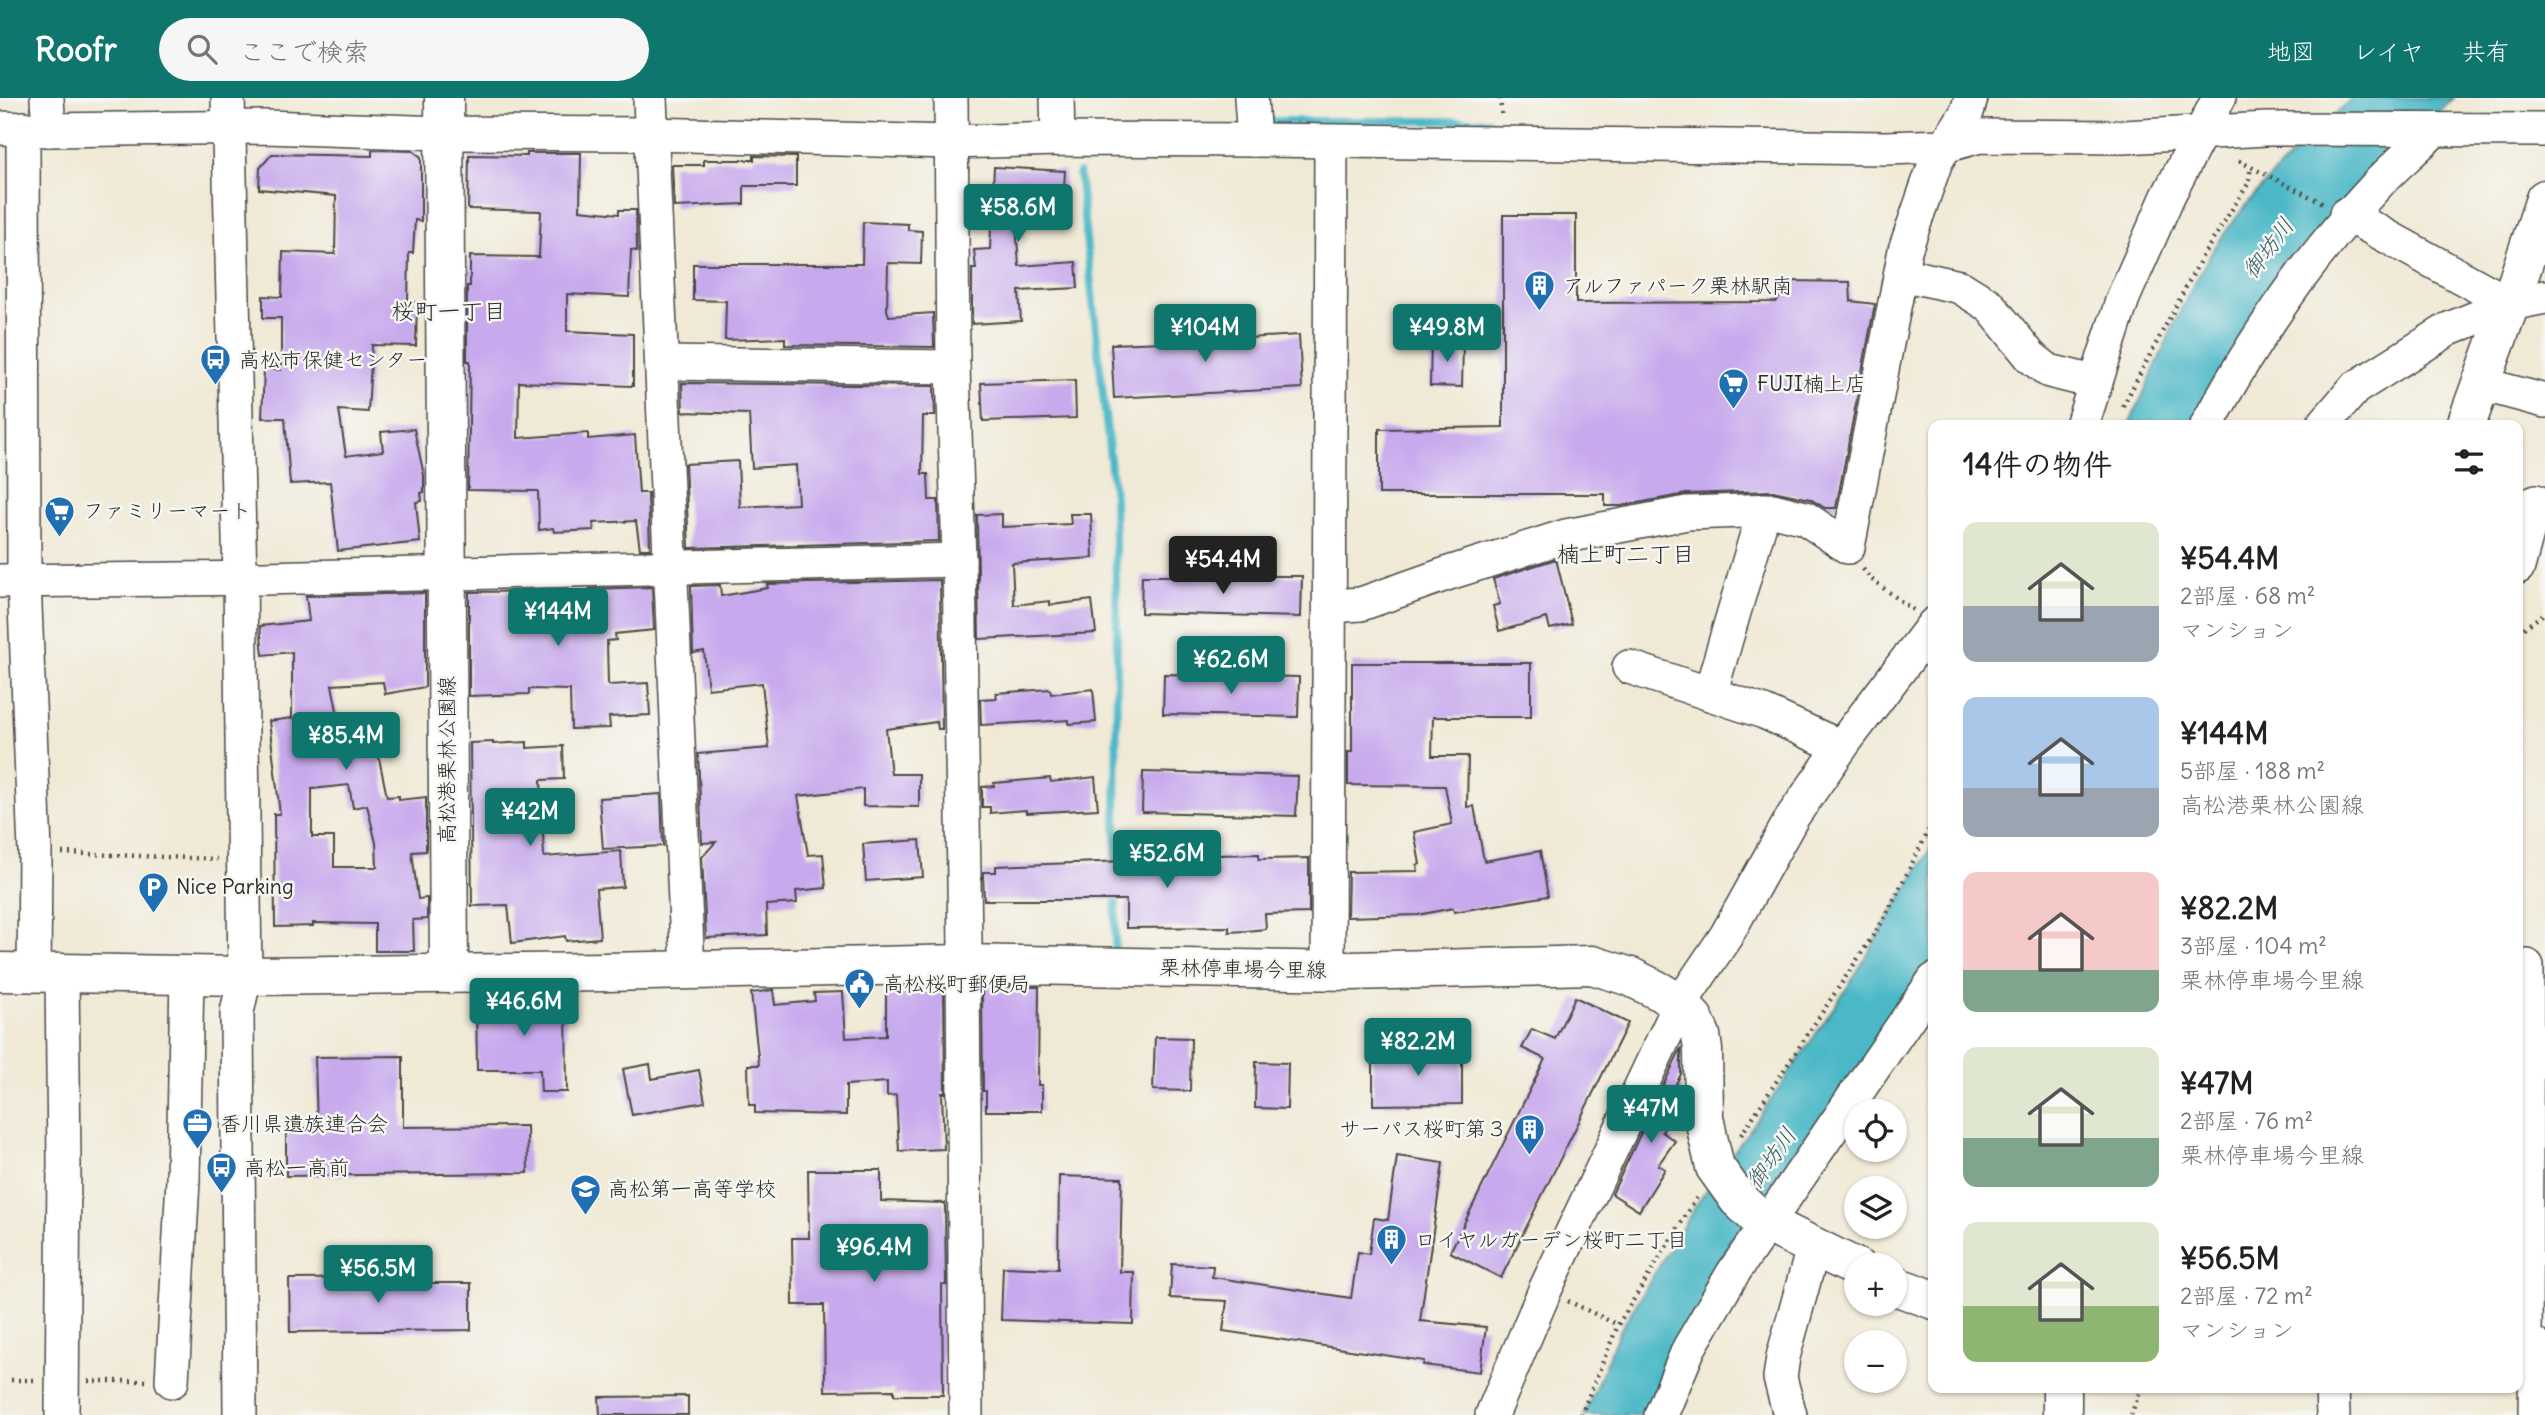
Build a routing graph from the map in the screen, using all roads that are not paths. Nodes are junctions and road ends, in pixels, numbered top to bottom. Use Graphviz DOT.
graph roads {
  1 [pos="650,98"];
  2 [pos="951,98"];
  3 [pos="1057,98"];
  4 [pos="1251,98"];
  5 [pos="1971,98"];
  6 [pos="2219,98"];
  7 [pos="228,113"];
  8 [pos="445,115"];
  9 [pos="30,121"];
  10 [pos="2427,130"];
  11 [pos="2545,130"];
  12 [pos="2200,133"];
  13 [pos="652,134"];
  14 [pos="1058,139"];
  15 [pos="1254,140"];
  16 [pos="951,142"];
  17 [pos="1331,143"];
  18 [pos="1945,146"];
  19 [pos="2545,199"];
  20 [pos="2348,215"];
  21 [pos="1901,274"];
  22 [pos="2528,300"];
  23 [pos="663,363"];
  24 [pos="953,367"];
  25 [pos="2094,382"];
  26 [pos="2481,384"];
  27 [pos="2545,401"];
  28 [pos="2083,420"];
  29 [pos="2210,420"];
  30 [pos="2327,420"];
  31 [pos="2468,420"];
  32 [pos="2533,500"];
  33 [pos="1764,510"];
  34 [pos="2523,544"];
  35 [pos="959,560"];
  36 [pos="672,568"];
  37 [pos="446,572"];
  38 [pos="240,577"];
  39 [pos="12,581"];
  40 [pos="1330,606"];
  41 [pos="1928,631"];
  42 [pos="1629,667"];
  43 [pos="1710,694"];
  44 [pos="1841,747"];
  45 [pos="963,964"];
  46 [pos="2530,965"];
  47 [pos="688,971"];
  48 [pos="1328,971"];
  49 [pos="32,973"];
  50 [pos="449,974"];
  51 [pos="187,975"];
  52 [pos="245,976"];
  53 [pos="1928,988"];
  54 [pos="1680,1004"];
  55 [pos="2523,1004"];
  56 [pos="2523,1026"];
  57 [pos="2529,1124"];
  58 [pos="1763,1221"];
  59 [pos="1813,1248"];
  60 [pos="1844,1262"];
  61 [pos="1907,1290"];
  62 [pos="1928,1298"];
  63 [pos="2531,1346"];
  64 [pos="172,1381"];
  65 [pos="2062,1393"];
  66 [pos="2333,1393"];
  67 [pos="1671,1412"];
  68 [pos="62,1415"];
  69 [pos="240,1415"];
  70 [pos="966,1415"];
  71 [pos="1492,1415"];
  72 [pos="1790,1415"];
  73 [pos="2062,1415"];
  74 [pos="2333,1415"];
  75 [pos="2535,1415"];
  1 -- 13 [label="street"];
  2 -- 16 [label="street"];
  3 -- 14 [label="street"];
  4 -- 15 [label="street"];
  5 -- 18 [label="street"];
  6 -- 12 [label="street"];
  7 -- 8 [label="street"];
  7 -- 9 [label="street"];
  7 -- 38 [label="street"];
  8 -- 13 [label="street"];
  8 -- 37 [label="main road, 高松港栗林公園線"];
  9 -- 39 [label="street"];
  10 -- 11 [label="street"];
  10 -- 12 [label="street"];
  10 -- 20 [label="street"];
  12 -- 18 [label="street"];
  12 -- 25 [label="street"];
  13 -- 16 [label="street"];
  13 -- 23 [label="street"];
  14 -- 15 [label="street"];
  14 -- 16 [label="street"];
  15 -- 17 [label="street"];
  16 -- 24 [label="street"];
  17 -- 18 [label="street"];
  17 -- 40 [label="street"];
  18 -- 21 [label="street"];
  19 -- 22 [label="main road"];
  20 -- 22 [label="street"];
  20 -- 29 [label="street"];
  21 -- 25 [label="street"];
  21 -- 33 [label="street"];
  22 -- 26 [label="main road"];
  22 -- 30 [label="street"];
  23 -- 24 [label="street"];
  23 -- 36 [label="street"];
  24 -- 35 [label="street"];
  25 -- 28 [label="street"];
  26 -- 27 [label="street"];
  26 -- 31 [label="main road"];
  32 -- 34 [label="street"];
  33 -- 40 [label="street"];
  33 -- 43 [label="street"];
  35 -- 36 [label="street"];
  35 -- 45 [label="street"];
  36 -- 37 [label="street"];
  36 -- 47 [label="street"];
  37 -- 38 [label="street"];
  37 -- 50 [label="main road, 高松港栗林公園線"];
  38 -- 39 [label="street"];
  38 -- 52 [label="street"];
  39 -- 49 [label="street"];
  40 -- 48 [label="street"];
  41 -- 44 [label="street"];
  42 -- 43 [label="street"];
  43 -- 44 [label="street"];
  44 -- 54 [label="street"];
  45 -- 47 [label="main road, 栗林停車場今里線"];
  45 -- 48 [label="main road, 栗林停車場今里線"];
  45 -- 70 [label="street"];
  46 -- 55 [label="street"];
  47 -- 50 [label="main road, 栗林停車場今里線"];
  48 -- 54 [label="main road, 栗林停車場今里線"];
  49 -- 51 [label="main road"];
  49 -- 68 [label="street"];
  50 -- 52 [label="main road"];
  51 -- 52 [label="main road"];
  51 -- 64 [label="street"];
  52 -- 69 [label="street"];
  53 -- 58 [label="street"];
  54 -- 58 [label="main road, 栗林停車場今里線"];
  54 -- 71 [label="street"];
  56 -- 57 [label="street"];
  57 -- 63 [label="street"];
  58 -- 59 [label="main road, 栗林停車場今里線"];
  58 -- 67 [label="street"];
  59 -- 60 [label="main road, 栗林停車場今里線"];
  59 -- 72 [label="street"];
  61 -- 62 [label="main road"];
  63 -- 75 [label="street"];
  65 -- 73 [label="main road"];
  66 -- 74 [label="street"];
}
